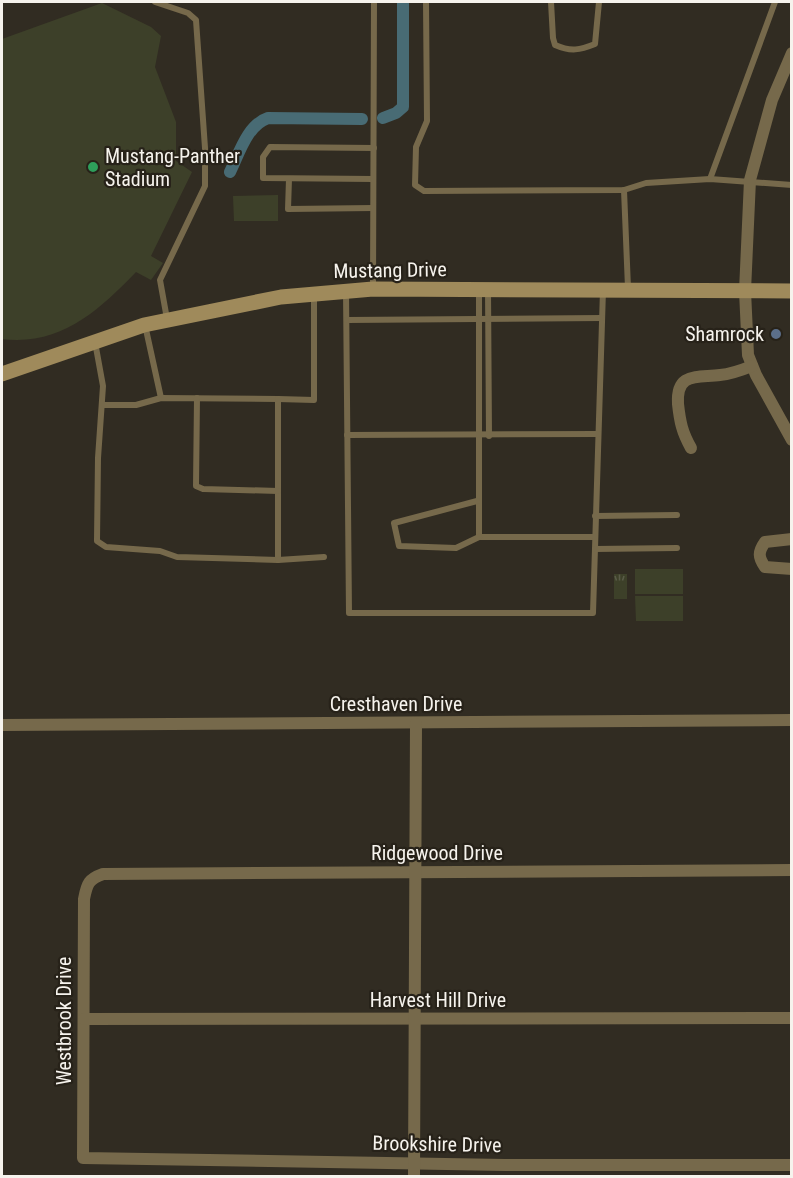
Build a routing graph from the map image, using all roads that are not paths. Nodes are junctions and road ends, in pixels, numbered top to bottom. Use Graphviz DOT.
graph roads {
  1 [pos="155,2"];
  2 [pos="374,2"];
  3 [pos="426,2"];
  4 [pos="551,2"];
  5 [pos="599,2"];
  6 [pos="775,2"];
  7 [pos="792,53"];
  8 [pos="374,148"];
  9 [pos="289,178"];
  10 [pos="373,179"];
  11 [pos="710,179"];
  12 [pos="750,180"];
  13 [pos="792,185"];
  14 [pos="624,190"];
  15 [pos="373,208"];
  16 [pos="373,289"];
  17 [pos="484,289"];
  18 [pos="603,290"];
  19 [pos="628,290"];
  20 [pos="346,291"];
  21 [pos="745,291"];
  22 [pos="792,291"];
  23 [pos="314,294"];
  24 [pos="602,318"];
  25 [pos="167,319"];
  26 [pos="479,319"];
  27 [pos="347,320"];
  28 [pos="488,321"];
  29 [pos="144,325"];
  30 [pos="95,342"];
  31 [pos="752,366"];
  32 [pos="2,374"];
  33 [pos="161,398"];
  34 [pos="197,398"];
  35 [pos="278,399"];
  36 [pos="102,405"];
  37 [pos="787,422"];
  38 [pos="598,434"];
  39 [pos="347,435"];
  40 [pos="478,436"];
  41 [pos="489,436"];
  42 [pos="792,440"];
  43 [pos="691,448"];
  44 [pos="278,491"];
  45 [pos="477,501"];
  46 [pos="677,515"];
  47 [pos="595,516"];
  48 [pos="479,537"];
  49 [pos="595,537"];
  50 [pos="792,539"];
  51 [pos="677,548"];
  52 [pos="595,549"];
  53 [pos="324,557"];
  54 [pos="278,560"];
  55 [pos="792,569"];
  56 [pos="792,720"];
  57 [pos="2,724"];
  58 [pos="417,724"];
  59 [pos="792,870"];
  60 [pos="414,873"];
  61 [pos="86,885"];
  62 [pos="792,1018"];
  63 [pos="84,1019"];
  64 [pos="414,1019"];
  65 [pos="83,1158"];
  66 [pos="792,1165"];
  67 [pos="414,1170"];
  1 -- 25 [label="lane"];
  2 -- 8 [label="lane"];
  3 -- 14 [label="lane"];
  4 -- 5 [label="lane"];
  6 -- 11 [label="lane"];
  7 -- 12 [label="street"];
  8 -- 9 [label="lane"];
  8 -- 10 [label="lane"];
  9 -- 10 [label="lane"];
  9 -- 15 [label="lane"];
  10 -- 15 [label="lane"];
  11 -- 12 [label="lane"];
  11 -- 14 [label="lane"];
  12 -- 13 [label="lane"];
  12 -- 21 [label="street"];
  14 -- 19 [label="lane"];
  15 -- 16 [label="lane"];
  16 -- 17 [label="main road, Mustang Drive"];
  16 -- 20 [label="main road, Mustang Drive"];
  17 -- 18 [label="main road, Mustang Drive"];
  17 -- 26 [label="lane"];
  17 -- 28 [label="lane"];
  18 -- 19 [label="main road, Mustang Drive"];
  18 -- 24 [label="lane"];
  19 -- 21 [label="main road, Mustang Drive"];
  20 -- 23 [label="main road, Mustang Drive"];
  20 -- 27 [label="lane"];
  21 -- 22 [label="main road, Mustang Drive"];
  21 -- 31 [label="street"];
  23 -- 25 [label="main road, Mustang Drive"];
  23 -- 35 [label="lane"];
  24 -- 28 [label="lane"];
  24 -- 38 [label="lane"];
  25 -- 29 [label="main road, Mustang Drive"];
  26 -- 27 [label="lane"];
  26 -- 28 [label="lane"];
  26 -- 40 [label="lane"];
  27 -- 39 [label="lane"];
  28 -- 41 [label="lane"];
  29 -- 30 [label="main road, Mustang Drive"];
  29 -- 33 [label="lane"];
  30 -- 32 [label="main road, Mustang Drive"];
  30 -- 36 [label="lane"];
  31 -- 37 [label="street"];
  31 -- 43 [label="street"];
  33 -- 34 [label="lane"];
  33 -- 36 [label="lane"];
  34 -- 35 [label="lane"];
  34 -- 44 [label="lane"];
  35 -- 44 [label="lane"];
  36 -- 54 [label="lane"];
  37 -- 42 [label="street"];
  38 -- 41 [label="lane"];
  38 -- 47 [label="lane"];
  39 -- 40 [label="lane"];
  39 -- 52 [label="lane"];
  40 -- 41 [label="lane"];
  40 -- 45 [label="lane"];
  44 -- 54 [label="lane"];
  45 -- 48 [label="lane"];
  45 -- 48 [label="lane"];
  46 -- 47 [label="lane"];
  47 -- 49 [label="lane"];
  48 -- 49 [label="lane"];
  49 -- 52 [label="lane"];
  50 -- 55 [label="street"];
  51 -- 52 [label="lane"];
  53 -- 54 [label="lane"];
  56 -- 58 [label="street, Cresthaven Drive"];
  57 -- 58 [label="street, Cresthaven Drive"];
  58 -- 60 [label="street"];
  59 -- 60 [label="street, Ridgewood Drive"];
  60 -- 61 [label="street, Ridgewood Drive"];
  60 -- 64 [label="street"];
  61 -- 63 [label="street, Westbrook Drive"];
  62 -- 64 [label="street, Harvest Hill Drive"];
  63 -- 64 [label="street, Harvest Hill Drive"];
  63 -- 65 [label="street, Westbrook Drive"];
  64 -- 67 [label="street"];
  65 -- 67 [label="street, Brookshire Drive"];
  66 -- 67 [label="street, Brookshire Drive"];
}
